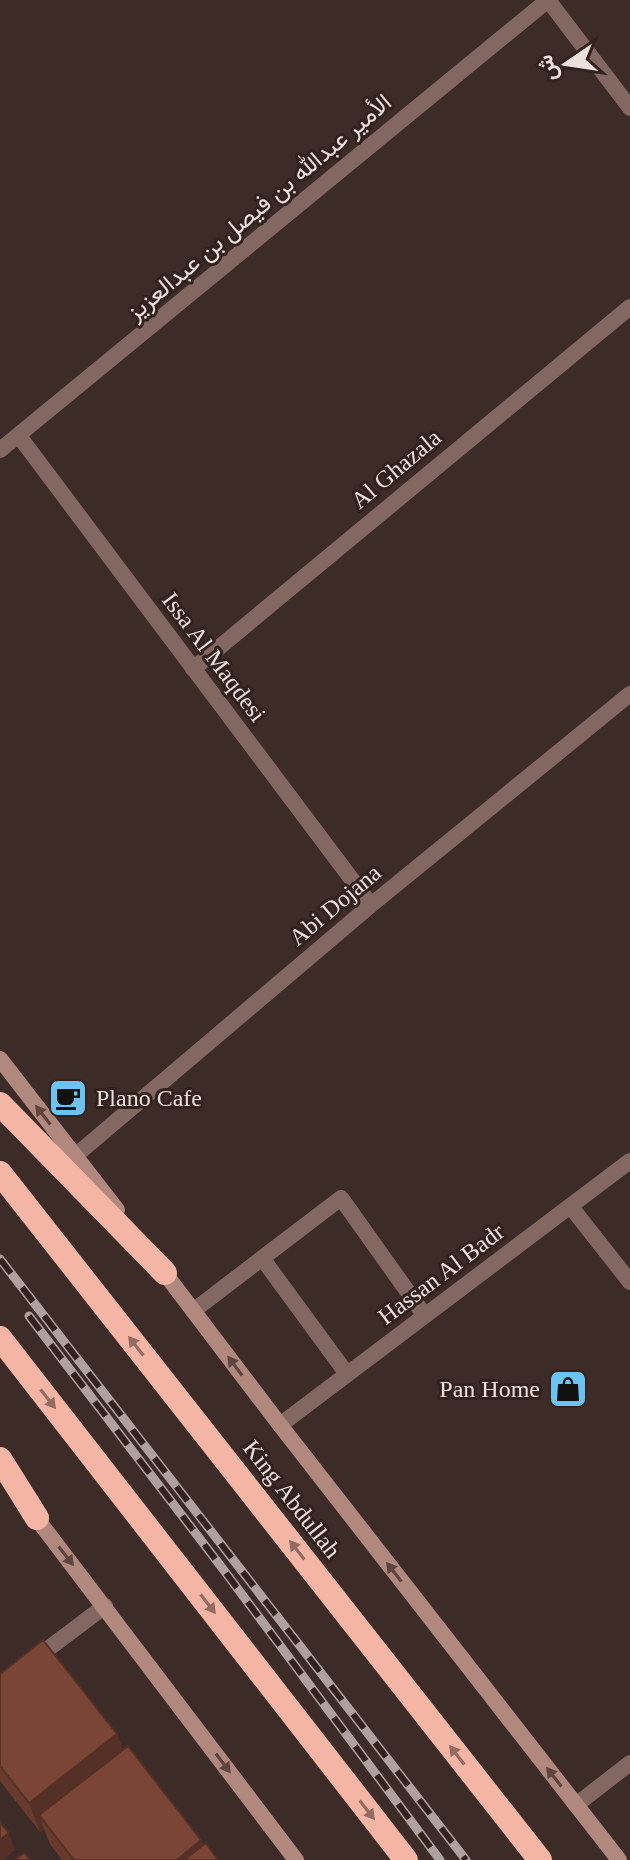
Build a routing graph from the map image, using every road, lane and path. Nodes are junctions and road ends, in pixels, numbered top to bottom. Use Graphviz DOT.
graph roads {
  1 [pos="548,0"];
  2 [pos="630,108"];
  3 [pos="630,307"];
  4 [pos="19,436"];
  5 [pos="0,450"];
  6 [pos="193,669"];
  7 [pos="630,694"];
  8 [pos="371,905"];
  9 [pos="0,1059"];
  10 [pos="0,1104"];
  11 [pos="75,1156"];
  12 [pos="630,1161"];
  13 [pos="0,1173"];
  14 [pos="571,1207"];
  15 [pos="262,1258"];
  16 [pos="165,1273"];
  17 [pos="630,1282"];
  18 [pos="193,1311"];
  19 [pos="425,1316"];
  20 [pos="0,1338"];
  21 [pos="347,1374"];
  22 [pos="280,1425"];
  23 [pos="0,1459"];
  24 [pos="0,1473"];
  25 [pos="37,1518"];
  26 [pos="105,1606"];
  27 [pos="0,1685"];
  28 [pos="630,1763"];
  29 [pos="576,1805"];
  30 [pos="296,1860"];
  31 [pos="406,1860"];
  32 [pos="540,1860"];
  33 [pos="619,1860"];
  1 -- 2 [label="street"];
  1 -- 4 [label="street, الأمير عبدالله بن فيصل بن عبدالعزيز"];
  3 -- 6 [label="street, Al Ghazala"];
  4 -- 5 [label="street, الأمير عبدالله بن فيصل بن عبدالعزيز"];
  4 -- 6 [label="street, Issa Al Maqdesi"];
  6 -- 8 [label="street, Issa Al Maqdesi"];
  7 -- 8 [label="street, Abi Dojana"];
  8 -- 11 [label="street, Abi Dojana"];
  11 -- 9 [label="street, one-way"];
  10 -- 16 [label="highway"];
  11 -- 16 [label="street"];
  12 -- 14 [label="street, Hassan Al Badr"];
  32 -- 13 [label="highway, King Abdullah, one-way"];
  14 -- 17 [label="street"];
  14 -- 19 [label="street, Hassan Al Badr"];
  15 -- 18 [label="street"];
  15 -- 19 [label="street"];
  15 -- 21 [label="street"];
  16 -- 18 [label="street"];
  22 -- 18 [label="street, one-way"];
  19 -- 21 [label="street, Hassan Al Badr"];
  20 -- 31 [label="highway, one-way"];
  21 -- 22 [label="street, Hassan Al Badr"];
  29 -- 22 [label="street, one-way"];
  23 -- 25 [label="highway"];
  24 -- 25 [label="street"];
  25 -- 26 [label="street, one-way"];
  26 -- 27 [label="street"];
  26 -- 30 [label="street, one-way"];
  28 -- 29 [label="street"];
  29 -- 33 [label="street"];
}
